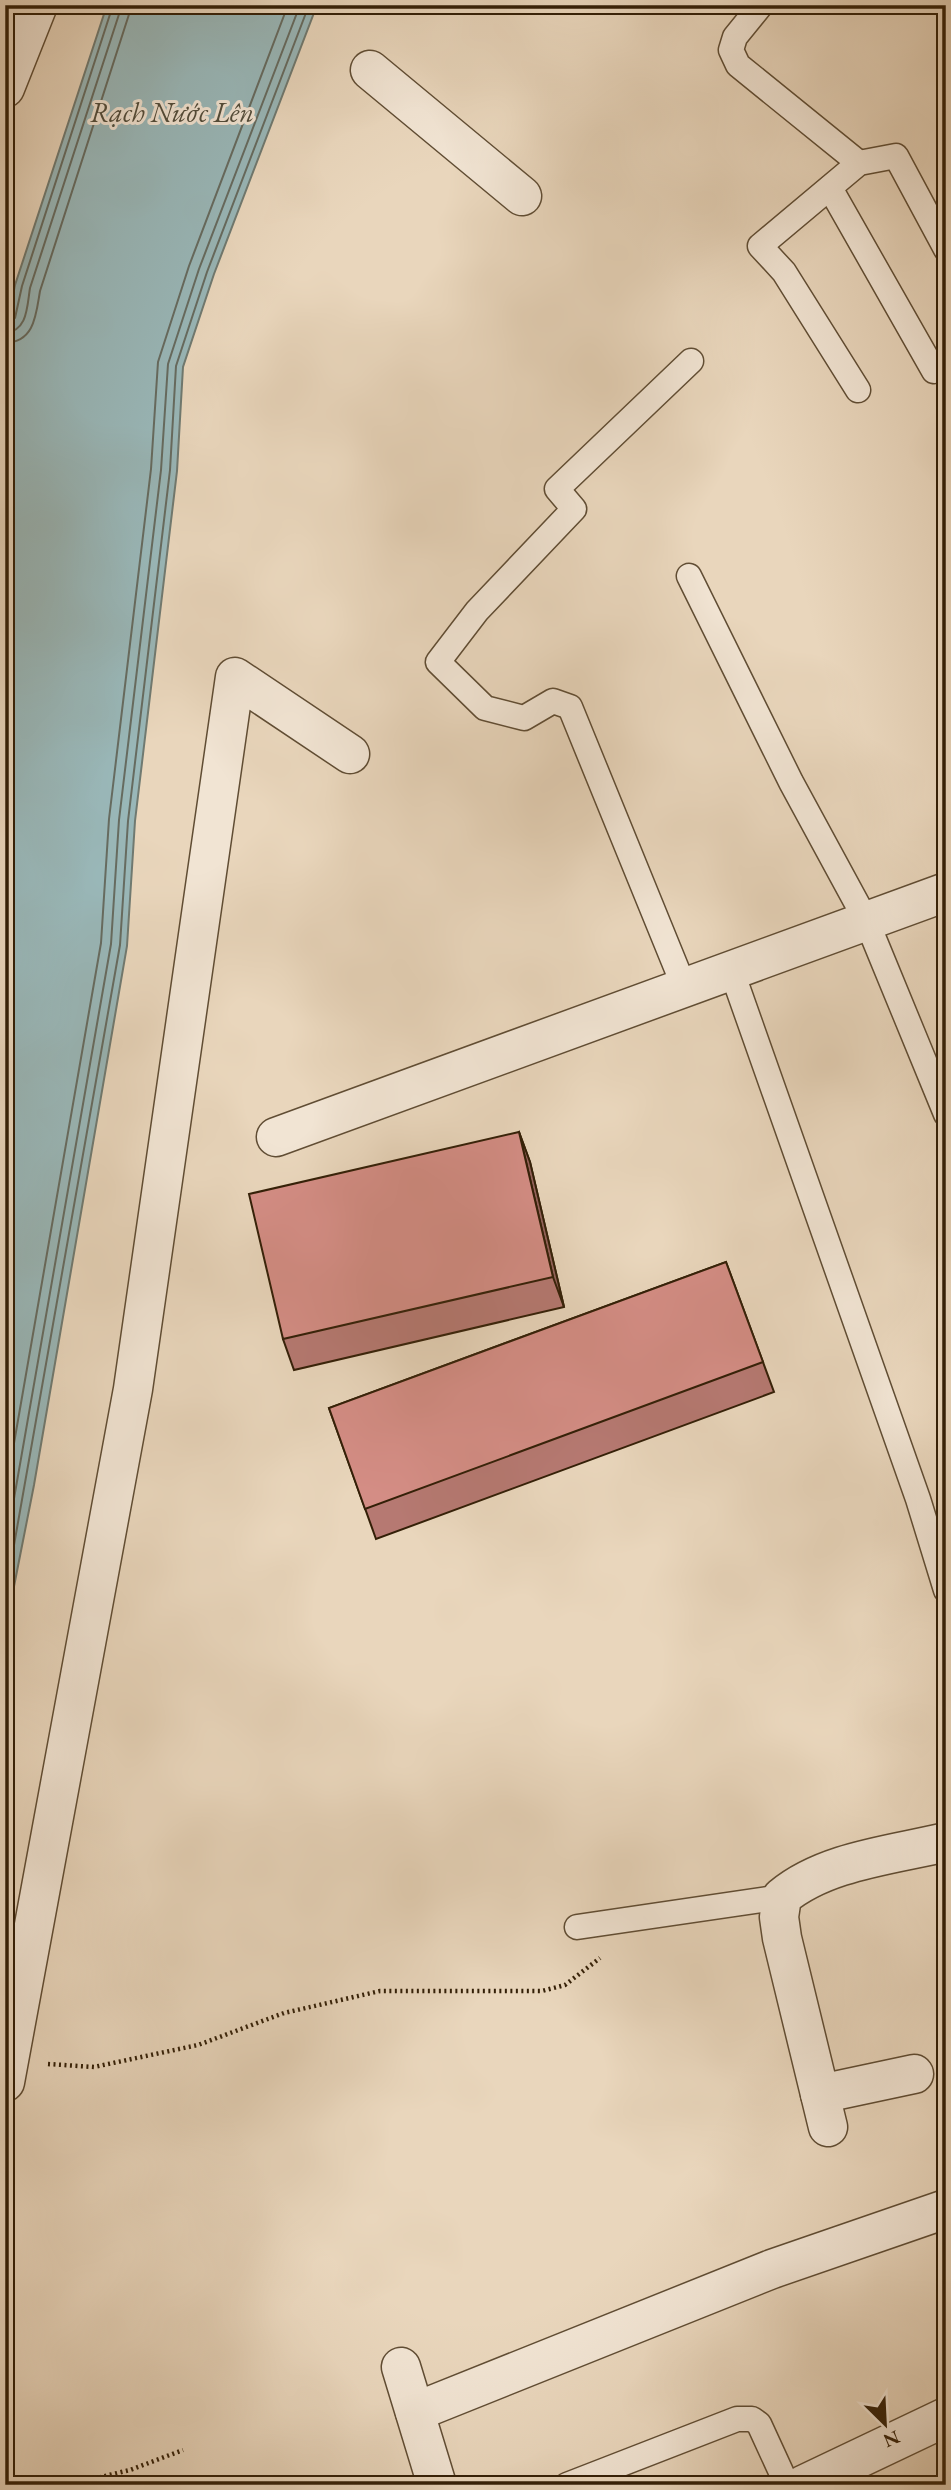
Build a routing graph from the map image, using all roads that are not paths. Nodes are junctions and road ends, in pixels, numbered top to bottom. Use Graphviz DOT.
graph roads {
  1 [pos="38,5"];
  2 [pos="761,5"];
  3 [pos="370,70"];
  4 [pos="5,88"];
  5 [pos="859,163"];
  6 [pos="830,188"];
  7 [pos="522,196"];
  8 [pos="946,249"];
  9 [pos="691,361"];
  10 [pos="934,370"];
  11 [pos="858,390"];
  12 [pos="689,576"];
  13 [pos="350,754"];
  14 [pos="946,892"];
  15 [pos="867,922"];
  16 [pos="732,972"];
  17 [pos="685,989"];
  18 [pos="946,1114"];
  19 [pos="276,1137"];
  20 [pos="946,1590"];
  21 [pos="946,1842"];
  22 [pos="782,1897"];
  23 [pos="577,1927"];
  24 [pos="7,2072"];
  25 [pos="914,2074"];
  26 [pos="946,2209"];
  27 [pos="401,2367"];
  28 [pos="415,2412"];
  29 [pos="946,2417"];
  30 [pos="437,2485"];
  31 [pos="567,2485"];
  32 [pos="787,2485"];
  33 [pos="803,2485"];
  1 -- 4 [label="street"];
  2 -- 5 [label="lane"];
  3 -- 7 [label="street"];
  5 -- 6 [label="lane"];
  5 -- 8 [label="lane"];
  6 -- 10 [label="lane"];
  6 -- 11 [label="lane"];
  9 -- 17 [label="lane"];
  12 -- 15 [label="lane"];
  13 -- 24 [label="street"];
  14 -- 15 [label="street"];
  15 -- 16 [label="street"];
  15 -- 18 [label="lane"];
  16 -- 17 [label="street"];
  16 -- 20 [label="lane"];
  17 -- 19 [label="street"];
  21 -- 22 [label="street"];
  22 -- 23 [label="lane"];
  22 -- 25 [label="street"];
  26 -- 28 [label="street"];
  27 -- 28 [label="street"];
  28 -- 30 [label="street"];
  29 -- 33 [label="street"];
  31 -- 32 [label="lane"];
}
